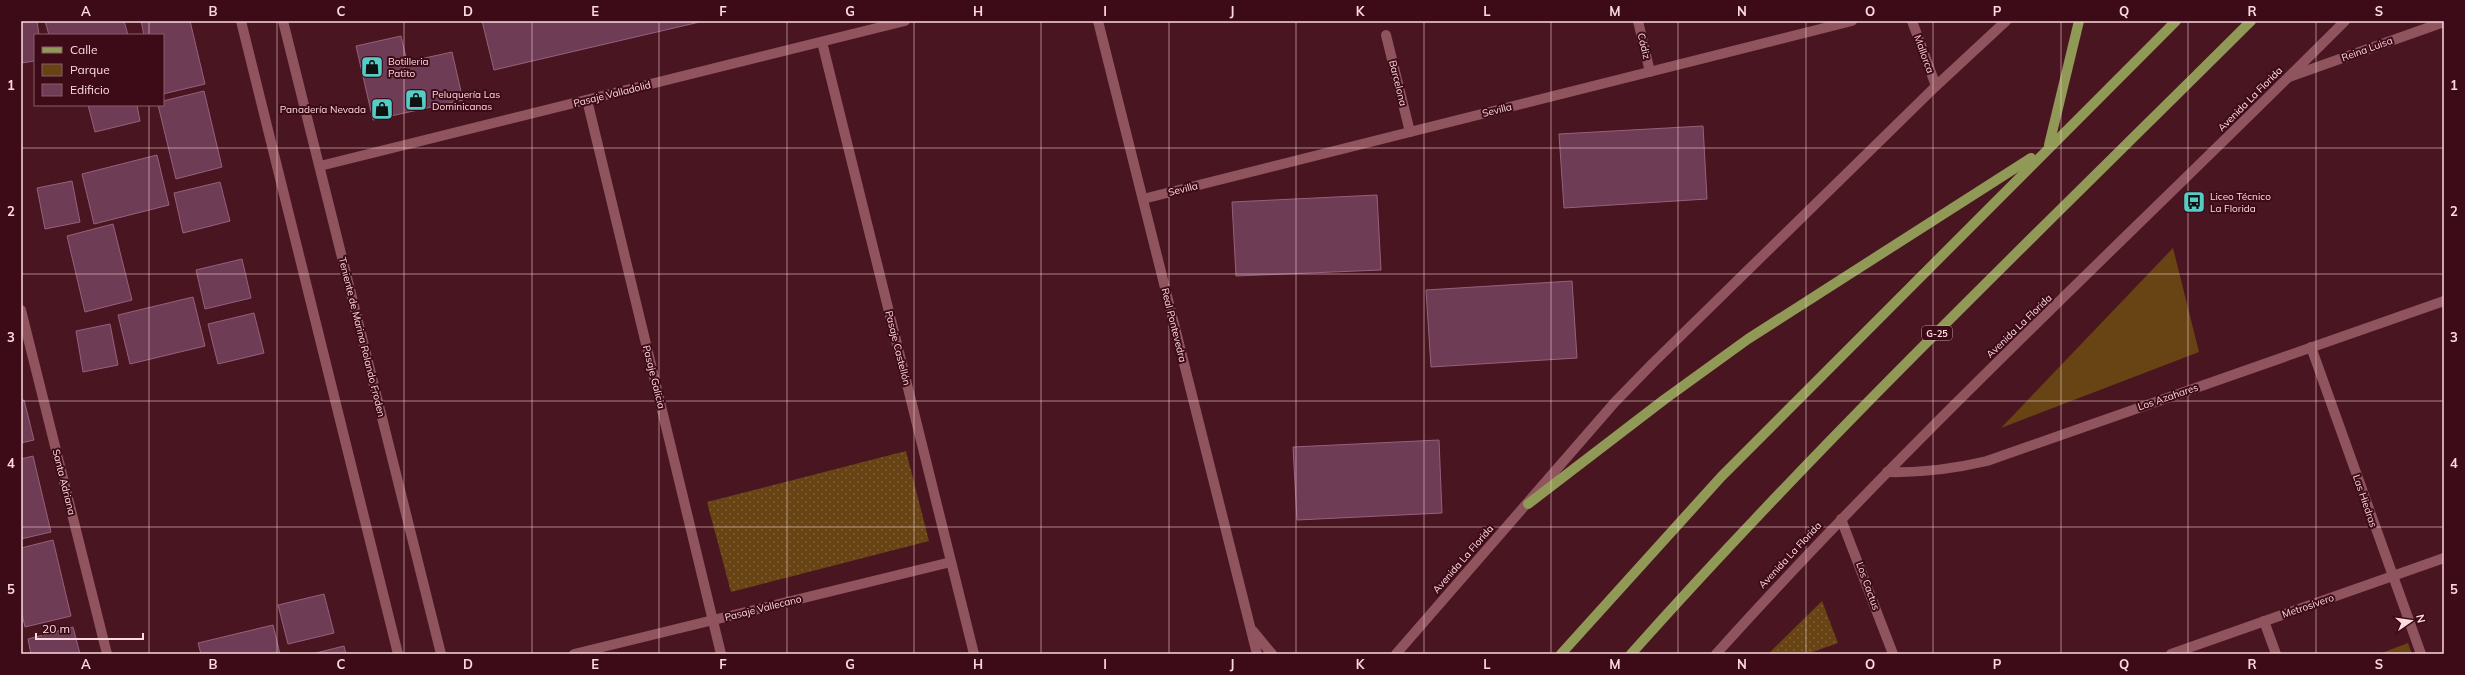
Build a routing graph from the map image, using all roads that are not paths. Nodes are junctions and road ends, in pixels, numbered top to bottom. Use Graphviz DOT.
graph roads {
  1 [pos="241,21"];
  2 [pos="283,21"];
  3 [pos="905,21"];
  4 [pos="1098,21"];
  5 [pos="1638,21"];
  6 [pos="1852,21"];
  7 [pos="1912,21"];
  8 [pos="2006,21"];
  9 [pos="2079,21"];
  10 [pos="2176,21"];
  11 [pos="2251,21"];
  12 [pos="2345,21"];
  13 [pos="2444,22"];
  14 [pos="1386,35"];
  15 [pos="822,42"];
  16 [pos="1650,72"];
  17 [pos="2289,77"];
  18 [pos="1936,86"];
  19 [pos="587,100"];
  20 [pos="1410,132"];
  21 [pos="2049,146"];
  22 [pos="320,166"];
  23 [pos="1142,199"];
  24 [pos="2444,301"];
  25 [pos="21,310"];
  26 [pos="25,340"];
  27 [pos="2310,347"];
  28 [pos="1887,472"];
  29 [pos="1528,504"];
  30 [pos="1841,519"];
  31 [pos="2444,558"];
  32 [pos="951,562"];
  33 [pos="2392,576"];
  34 [pos="713,621"];
  35 [pos="2264,621"];
  36 [pos="1251,629"];
  37 [pos="107,654"];
  38 [pos="398,654"];
  39 [pos="441,654"];
  40 [pos="574,654"];
  41 [pos="721,654"];
  42 [pos="974,654"];
  43 [pos="1257,654"];
  44 [pos="1272,654"];
  45 [pos="1396,654"];
  46 [pos="1561,654"];
  47 [pos="1631,654"];
  48 [pos="1716,654"];
  49 [pos="1893,654"];
  50 [pos="2171,654"];
  51 [pos="2276,654"];
  52 [pos="2421,654"];
  1 -- 38 [label="street"];
  2 -- 22 [label="street, Teniente de Marina Rolando Froden"];
  3 -- 15 [label="street, Pasaje Valladolid"];
  4 -- 23 [label="street, Real Pontevedra"];
  5 -- 16 [label="street, Cádiz"];
  6 -- 16 [label="street, Sevilla"];
  7 -- 18 [label="street, Mallorca"];
  8 -- 18 [label="street, Avenida La Florida"];
  9 -- 21 [label="main road"];
  10 -- 21 [label="main road"];
  11 -- 47 [label="main road, G-25"];
  12 -- 17 [label="street, Avenida La Florida"];
  13 -- 17 [label="street, Reina Luisa"];
  14 -- 20 [label="street, Barcelona"];
  15 -- 19 [label="street, Pasaje Valladolid"];
  15 -- 32 [label="street, Pasaje Castellón"];
  16 -- 20 [label="street, Sevilla"];
  17 -- 28 [label="street, Avenida La Florida"];
  18 -- 29 [label="street, Avenida La Florida"];
  19 -- 22 [label="street, Pasaje Valladolid"];
  19 -- 34 [label="street, Pasaje Galicia"];
  20 -- 23 [label="street, Sevilla"];
  21 -- 29 [label="main road"];
  21 -- 46 [label="main road"];
  22 -- 39 [label="street, Teniente de Marina Rolando Froden"];
  23 -- 36 [label="street, Real Pontevedra"];
  24 -- 27 [label="street, Los Azahares"];
  25 -- 26 [label="street, Santa Adriana"];
  26 -- 37 [label="street, Santa Adriana"];
  27 -- 28 [label="street, Los Azahares"];
  27 -- 33 [label="street, Las Hiedras"];
  28 -- 30 [label="street, Avenida La Florida"];
  29 -- 45 [label="street, Avenida La Florida"];
  30 -- 48 [label="street, Avenida La Florida"];
  30 -- 49 [label="street, Los Cactus"];
  31 -- 33 [label="street, Metrosivero"];
  32 -- 34 [label="street, Pasaje Vallecano"];
  32 -- 42 [label="street, Pasaje Castellón"];
  33 -- 35 [label="street, Metrosivero"];
  33 -- 52 [label="street, Las Hiedras"];
  34 -- 40 [label="street, Pasaje Vallecano"];
  34 -- 41 [label="street, Pasaje Galicia"];
  35 -- 50 [label="street, Metrosivero"];
  35 -- 51 [label="street"];
  36 -- 43 [label="street, Real Pontevedra"];
  36 -- 44 [label="street, Real Pontevedra"];
}
